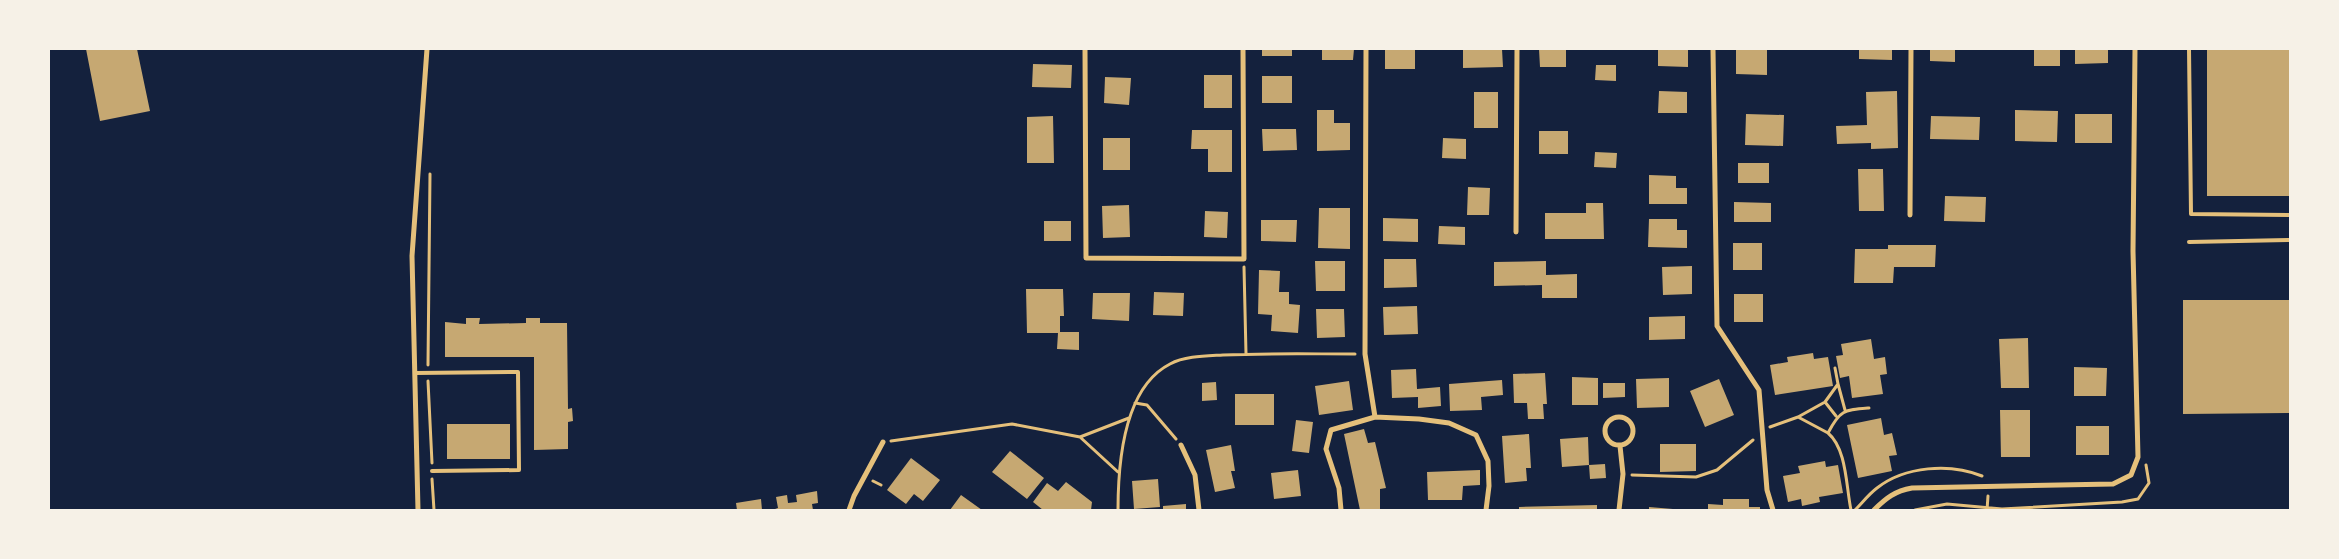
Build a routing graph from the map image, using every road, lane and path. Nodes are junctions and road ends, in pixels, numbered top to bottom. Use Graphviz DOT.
graph roads {
  1 [pos="427,49"];
  2 [pos="1085,49"];
  3 [pos="1243,49"];
  4 [pos="1366,49"];
  5 [pos="1517,49"];
  6 [pos="1713,49"];
  7 [pos="1911,49"];
  8 [pos="2135,49"];
  9 [pos="2189,49"];
  10 [pos="430,172"];
  11 [pos="1910,215"];
  12 [pos="2290,215"];
  13 [pos="1516,232"];
  14 [pos="2290,240"];
  15 [pos="2189,242"];
  16 [pos="1244,259"];
  17 [pos="1246,354"];
  18 [pos="1365,354"];
  19 [pos="1835,368"];
  20 [pos="415,373"];
  21 [pos="428,373"];
  22 [pos="1838,384"];
  23 [pos="1825,402"];
  24 [pos="1135,403"];
  25 [pos="1870,408"];
  26 [pos="1845,410"];
  27 [pos="1836,416"];
  28 [pos="1375,417"];
  29 [pos="1798,417"];
  30 [pos="1130,418"];
  31 [pos="1764,430"];
  32 [pos="1828,433"];
  33 [pos="1080,438"];
  34 [pos="883,442"];
  35 [pos="1181,445"];
  36 [pos="1620,446"];
  37 [pos="2136,464"];
  38 [pos="432,471"];
  39 [pos="1118,472"];
  40 [pos="1622,474"];
  41 [pos="1989,488"];
  42 [pos="418,510"];
  43 [pos="434,510"];
  44 [pos="849,510"];
  45 [pos="1118,510"];
  46 [pos="1199,510"];
  47 [pos="1341,510"];
  48 [pos="1486,510"];
  49 [pos="1620,510"];
  50 [pos="1773,510"];
  51 [pos="1851,510"];
  52 [pos="1874,510"];
  53 [pos="1915,510"];
  54 [pos="1987,510"];
  1 -- 20 [label="street"];
  2 -- 16 [label="street"];
  3 -- 16 [label="street"];
  4 -- 18 [label="street"];
  5 -- 13 [label="street"];
  6 -- 31 [label="street"];
  7 -- 11 [label="street"];
  8 -- 37 [label="street"];
  9 -- 12 [label="lane"];
  10 -- 21 [label="path"];
  14 -- 15 [label="lane"];
  16 -- 17 [label="path"];
  17 -- 18 [label="path"];
  17 -- 24 [label="path"];
  18 -- 28 [label="street"];
  19 -- 22 [label="path"];
  20 -- 21 [label="lane"];
  20 -- 42 [label="street"];
  21 -- 38 [label="path"];
  21 -- 38 [label="lane"];
  22 -- 23 [label="path"];
  22 -- 26 [label="path"];
  23 -- 27 [label="path"];
  23 -- 29 [label="path"];
  24 -- 30 [label="path"];
  24 -- 35 [label="path"];
  25 -- 26 [label="path"];
  26 -- 27 [label="path"];
  27 -- 32 [label="path"];
  28 -- 47 [label="street"];
  28 -- 48 [label="street"];
  29 -- 31 [label="path"];
  29 -- 32 [label="path"];
  30 -- 33 [label="path"];
  30 -- 39 [label="path"];
  31 -- 40 [label="path"];
  31 -- 50 [label="street"];
  32 -- 51 [label="path"];
  33 -- 34 [label="path"];
  33 -- 39 [label="path"];
  34 -- 44 [label="street"];
  35 -- 46 [label="street"];
  36 -- 36 [label="street"];
  36 -- 40 [label="street"];
  37 -- 41 [label="street"];
  37 -- 54 [label="path"];
  38 -- 43 [label="path"];
  39 -- 45 [label="path"];
  40 -- 49 [label="street"];
  41 -- 52 [label="street"];
  41 -- 54 [label="path"];
  53 -- 54 [label="path"];
}
